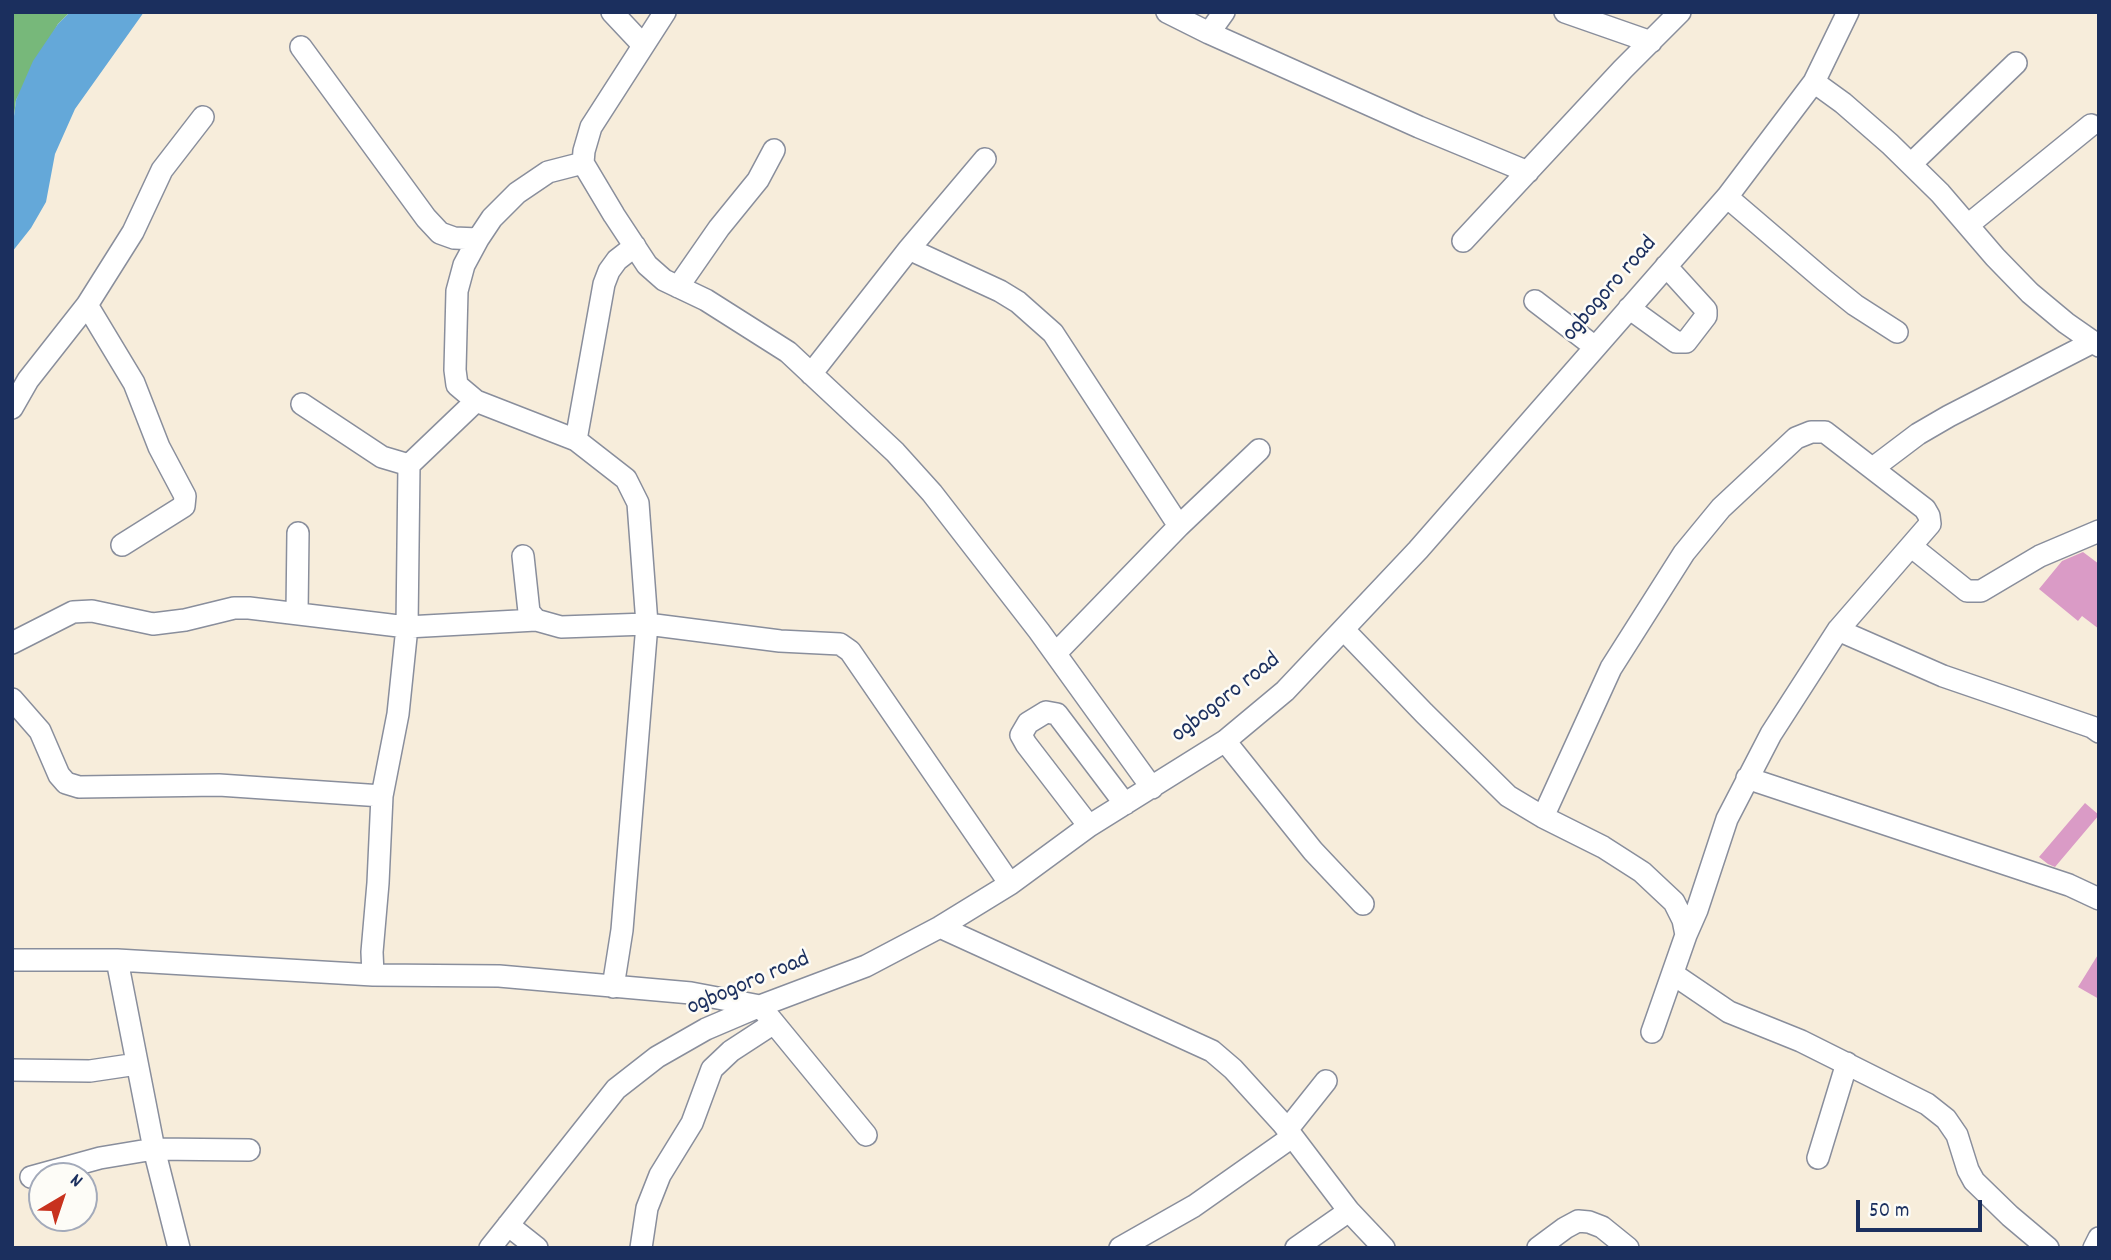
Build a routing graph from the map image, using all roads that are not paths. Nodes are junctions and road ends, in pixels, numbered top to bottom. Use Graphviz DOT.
graph roads {
  1 [pos="612,12"];
  2 [pos="665,12"];
  3 [pos="1167,12"];
  4 [pos="1224,12"];
  5 [pos="1565,12"];
  6 [pos="1680,12"];
  7 [pos="1848,12"];
  8 [pos="1209,33"];
  9 [pos="1651,42"];
  10 [pos="643,45"];
  11 [pos="301,47"];
  12 [pos="2016,63"];
  13 [pos="1814,82"];
  14 [pos="203,117"];
  15 [pos="2091,125"];
  16 [pos="774,150"];
  17 [pos="985,159"];
  18 [pos="583,163"];
  19 [pos="1911,164"];
  20 [pos="1528,172"];
  21 [pos="1727,197"];
  22 [pos="1968,225"];
  23 [pos="478,239"];
  24 [pos="1463,241"];
  25 [pos="635,246"];
  26 [pos="909,249"];
  27 [pos="1666,266"];
  28 [pos="678,287"];
  29 [pos="1535,301"];
  30 [pos="87,305"];
  31 [pos="1629,309"];
  32 [pos="1897,332"];
  33 [pos="2096,344"];
  34 [pos="1595,347"];
  35 [pos="811,374"];
  36 [pos="476,401"];
  37 [pos="302,404"];
  38 [pos="12,408"];
  39 [pos="576,440"];
  40 [pos="1259,450"];
  41 [pos="409,464"];
  42 [pos="1873,468"];
  43 [pos="1179,526"];
  44 [pos="2099,531"];
  45 [pos="298,533"];
  46 [pos="122,545"];
  47 [pos="1912,547"];
  48 [pos="523,556"];
  49 [pos="297,613"];
  50 [pos="536,620"];
  51 [pos="647,624"];
  52 [pos="407,627"];
  53 [pos="1344,630"];
  54 [pos="1838,630"];
  55 [pos="12,643"];
  56 [pos="1056,653"];
  57 [pos="12,699"];
  58 [pos="2099,732"];
  59 [pos="1225,741"];
  60 [pos="1747,778"];
  61 [pos="1152,788"];
  62 [pos="382,796"];
  63 [pos="1125,804"];
  64 [pos="1543,817"];
  65 [pos="1089,826"];
  66 [pos="1010,884"];
  67 [pos="2099,899"];
  68 [pos="1363,904"];
  69 [pos="940,927"];
  70 [pos="1686,934"];
  71 [pos="12,960"];
  72 [pos="117,960"];
  73 [pos="1673,974"];
  74 [pos="373,975"];
  75 [pos="613,987"];
  76 [pos="760,1006"];
  77 [pos="774,1023"];
  78 [pos="1652,1032"];
  79 [pos="1847,1063"];
  80 [pos="137,1064"];
  81 [pos="12,1070"];
  82 [pos="1326,1081"];
  83 [pos="1290,1133"];
  84 [pos="866,1135"];
  85 [pos="154,1149"];
  86 [pos="249,1150"];
  87 [pos="1818,1158"];
  88 [pos="85,1162"];
  89 [pos="1349,1211"];
  90 [pos="508,1225"];
  91 [pos="2099,1238"];
  92 [pos="179,1248"];
  93 [pos="490,1248"];
  94 [pos="537,1248"];
  95 [pos="641,1248"];
  96 [pos="1120,1248"];
  97 [pos="1296,1248"];
  98 [pos="1384,1248"];
  99 [pos="1538,1248"];
  100 [pos="1628,1248"];
  101 [pos="2048,1248"];
  102 [pos="2094,1248"];
  1 -- 10 [label="street"];
  2 -- 10 [label="street"];
  3 -- 8 [label="street"];
  4 -- 8 [label="street"];
  5 -- 9 [label="street"];
  6 -- 9 [label="street"];
  7 -- 13 [label="street, ogbogoro road"];
  8 -- 20 [label="street"];
  9 -- 20 [label="street"];
  10 -- 18 [label="street"];
  11 -- 23 [label="street"];
  12 -- 19 [label="street"];
  13 -- 19 [label="street"];
  13 -- 21 [label="street, ogbogoro road"];
  14 -- 30 [label="street"];
  15 -- 22 [label="street"];
  16 -- 28 [label="street"];
  17 -- 26 [label="street"];
  18 -- 23 [label="street"];
  18 -- 25 [label="street"];
  19 -- 22 [label="street"];
  20 -- 24 [label="street"];
  21 -- 27 [label="street, ogbogoro road"];
  21 -- 32 [label="street"];
  22 -- 33 [label="street"];
  23 -- 36 [label="street"];
  25 -- 28 [label="street"];
  25 -- 39 [label="street"];
  26 -- 35 [label="street"];
  26 -- 43 [label="street"];
  27 -- 31 [label="street, ogbogoro road"];
  27 -- 31 [label="street"];
  28 -- 35 [label="street"];
  29 -- 34 [label="street"];
  30 -- 38 [label="street"];
  30 -- 46 [label="street"];
  31 -- 34 [label="street, ogbogoro road"];
  33 -- 42 [label="street"];
  34 -- 53 [label="street, ogbogoro road"];
  35 -- 56 [label="street"];
  36 -- 39 [label="street"];
  36 -- 41 [label="street"];
  37 -- 41 [label="street"];
  39 -- 51 [label="street"];
  40 -- 43 [label="street"];
  41 -- 52 [label="street"];
  42 -- 47 [label="street"];
  42 -- 64 [label="street"];
  43 -- 56 [label="street"];
  44 -- 47 [label="street"];
  45 -- 49 [label="street"];
  47 -- 54 [label="street"];
  48 -- 50 [label="street"];
  49 -- 52 [label="street"];
  49 -- 55 [label="street"];
  50 -- 51 [label="street"];
  50 -- 52 [label="street"];
  51 -- 66 [label="street"];
  51 -- 75 [label="street"];
  52 -- 62 [label="street"];
  53 -- 59 [label="street, ogbogoro road"];
  53 -- 64 [label="street"];
  54 -- 58 [label="street"];
  54 -- 60 [label="street"];
  56 -- 61 [label="street"];
  57 -- 62 [label="street"];
  59 -- 61 [label="street, ogbogoro road"];
  59 -- 68 [label="street"];
  60 -- 67 [label="street"];
  60 -- 70 [label="street"];
  61 -- 63 [label="street, ogbogoro road"];
  62 -- 74 [label="street"];
  63 -- 65 [label="street, ogbogoro road"];
  63 -- 65 [label="street"];
  64 -- 70 [label="street"];
  65 -- 66 [label="street, ogbogoro road"];
  66 -- 69 [label="street, ogbogoro road"];
  69 -- 76 [label="street, ogbogoro road"];
  69 -- 83 [label="street"];
  70 -- 73 [label="street"];
  71 -- 72 [label="street"];
  72 -- 74 [label="street"];
  72 -- 80 [label="street"];
  73 -- 78 [label="street"];
  73 -- 79 [label="street"];
  74 -- 75 [label="street"];
  75 -- 76 [label="street"];
  76 -- 77 [label="street"];
  76 -- 90 [label="street, ogbogoro road"];
  77 -- 84 [label="street"];
  77 -- 95 [label="street"];
  79 -- 87 [label="street"];
  79 -- 101 [label="street"];
  80 -- 81 [label="street"];
  80 -- 85 [label="street"];
  82 -- 83 [label="street"];
  83 -- 89 [label="street"];
  83 -- 96 [label="street"];
  85 -- 86 [label="street"];
  85 -- 88 [label="street"];
  85 -- 92 [label="street"];
  89 -- 97 [label="street"];
  89 -- 98 [label="street"];
  90 -- 93 [label="street, ogbogoro road"];
  90 -- 94 [label="street"];
  91 -- 102 [label="street"];
  99 -- 100 [label="street"];
}
